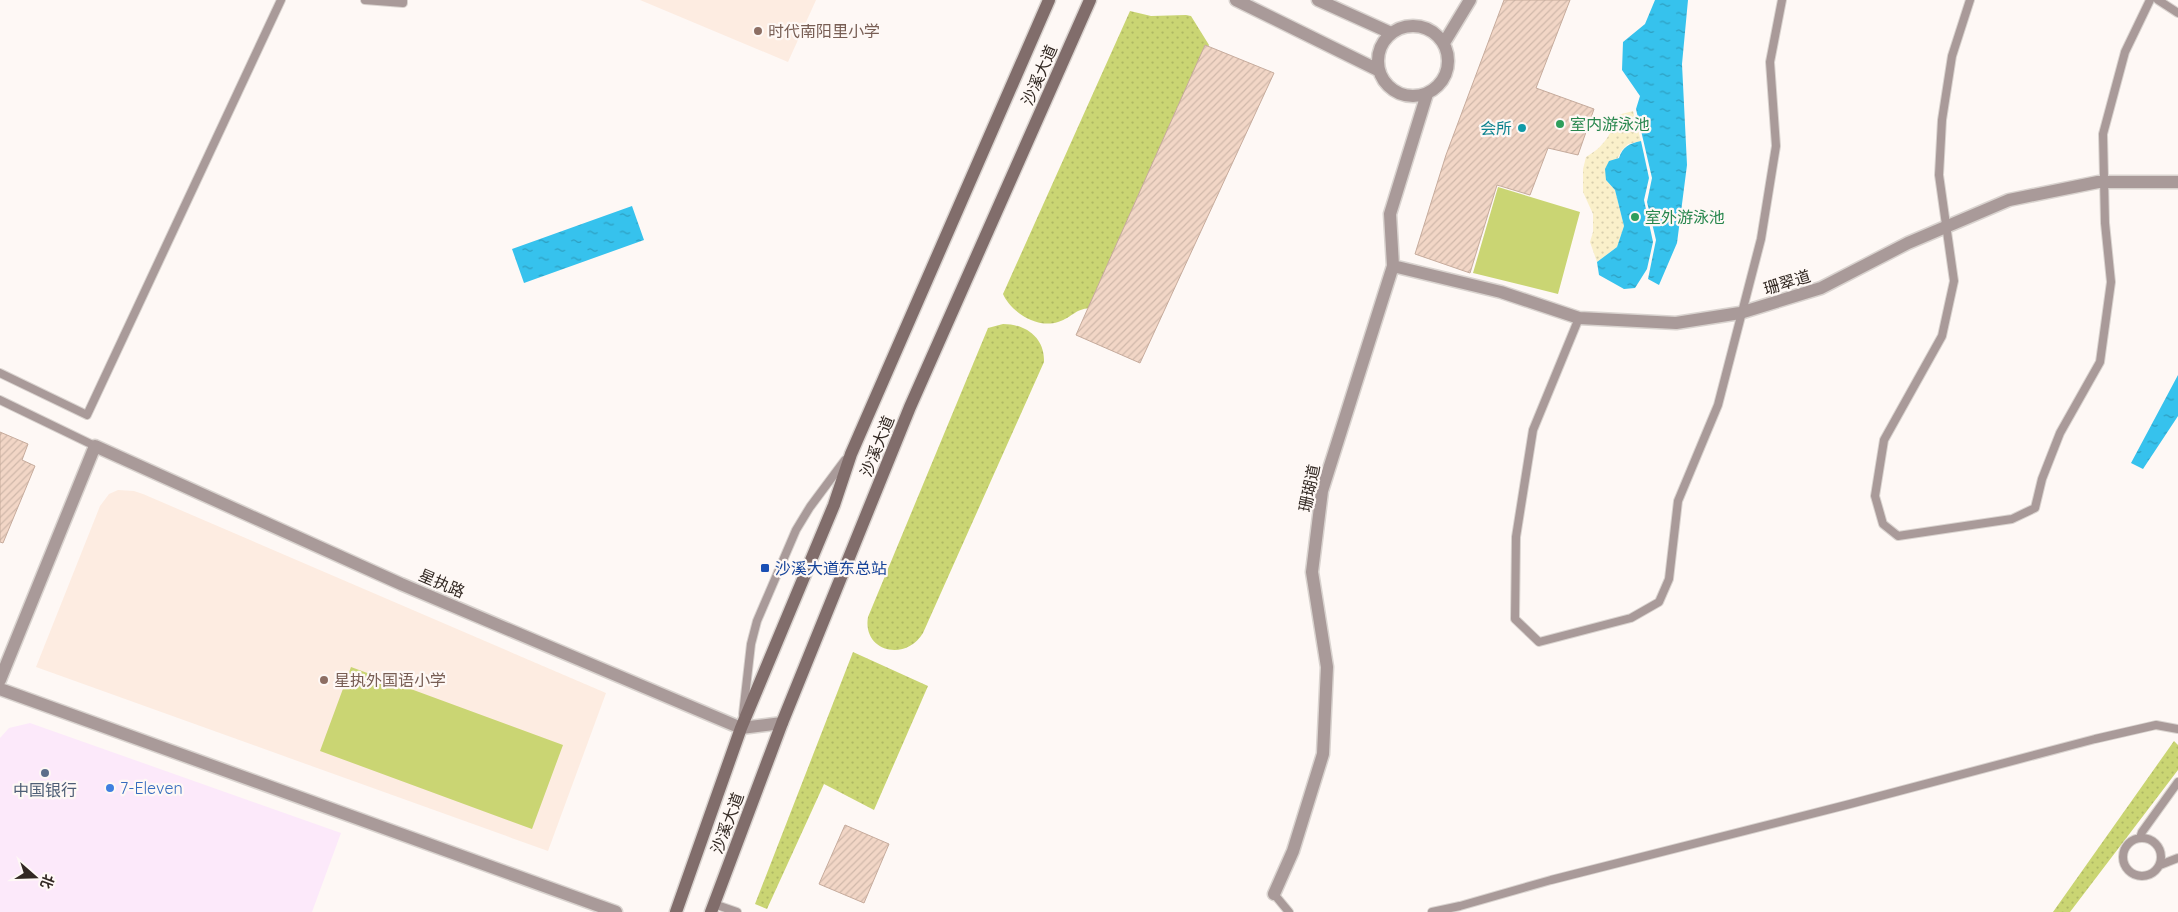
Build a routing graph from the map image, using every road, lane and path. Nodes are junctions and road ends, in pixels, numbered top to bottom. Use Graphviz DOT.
graph roads {
  1 [pos="281,0"];
  2 [pos="364,0"];
  3 [pos="1049,0"];
  4 [pos="1090,0"];
  5 [pos="1236,0"];
  6 [pos="1318,0"];
  7 [pos="1470,0"];
  8 [pos="1782,0"];
  9 [pos="1970,0"];
  10 [pos="2150,0"];
  11 [pos="2158,0"];
  12 [pos="403,2"];
  13 [pos="2178,13"];
  14 [pos="1391,33"];
  15 [pos="1444,43"];
  16 [pos="1378,70"];
  17 [pos="1427,94"];
  18 [pos="2103,182"];
  19 [pos="2178,182"];
  20 [pos="1947,227"];
  21 [pos="1393,266"];
  22 [pos="1740,313"];
  23 [pos="1579,318"];
  24 [pos="0,373"];
  25 [pos="0,400"];
  26 [pos="95,446"];
  27 [pos="851,454"];
  28 [pos="0,680"];
  29 [pos="0,689"];
  30 [pos="782,723"];
  31 [pos="742,728"];
  32 [pos="2178,729"];
  33 [pos="2178,782"];
  34 [pos="2140,838"];
  35 [pos="2178,858"];
  36 [pos="2160,865"];
  37 [pos="1274,894"];
  38 [pos="712,908"];
  39 [pos="616,912"];
  40 [pos="676,912"];
  41 [pos="737,912"];
  42 [pos="1289,912"];
  43 [pos="1432,912"];
  1 -- 24 [label="lane"];
  2 -- 12 [label="lane"];
  3 -- 27 [label="main road, 沙溪大道"];
  4 -- 30 [label="main road, 沙溪大道"];
  5 -- 16 [label="street"];
  6 -- 14 [label="street"];
  7 -- 15 [label="street"];
  8 -- 22 [label="lane"];
  9 -- 20 [label="lane"];
  10 -- 18 [label="lane"];
  11 -- 13 [label="lane"];
  14 -- 15 [label="street"];
  14 -- 16 [label="street"];
  15 -- 17 [label="street"];
  16 -- 17 [label="street"];
  17 -- 21 [label="street, 珊瑚道"];
  18 -- 19 [label="street, 珊翠道"];
  18 -- 20 [label="street, 珊翠道"];
  18 -- 20 [label="lane"];
  20 -- 22 [label="street, 珊翠道"];
  21 -- 23 [label="street, 珊翠道"];
  21 -- 37 [label="street, 珊瑚道"];
  22 -- 23 [label="street, 珊翠道"];
  22 -- 23 [label="lane"];
  25 -- 26 [label="lane"];
  26 -- 28 [label="street"];
  26 -- 31 [label="street, 星执路"];
  27 -- 31 [label="main road, 沙溪大道"];
  27 -- 31 [label="lane"];
  29 -- 39 [label="street"];
  30 -- 31 [label="street"];
  30 -- 38 [label="main road, 沙溪大道"];
  31 -- 40 [label="main road, 沙溪大道"];
  32 -- 43 [label="lane"];
  33 -- 34 [label="lane"];
  34 -- 36 [label="lane"];
  34 -- 36 [label="lane"];
  35 -- 36 [label="lane"];
  37 -- 42 [label="lane"];
  38 -- 41 [label="lane"];
}
